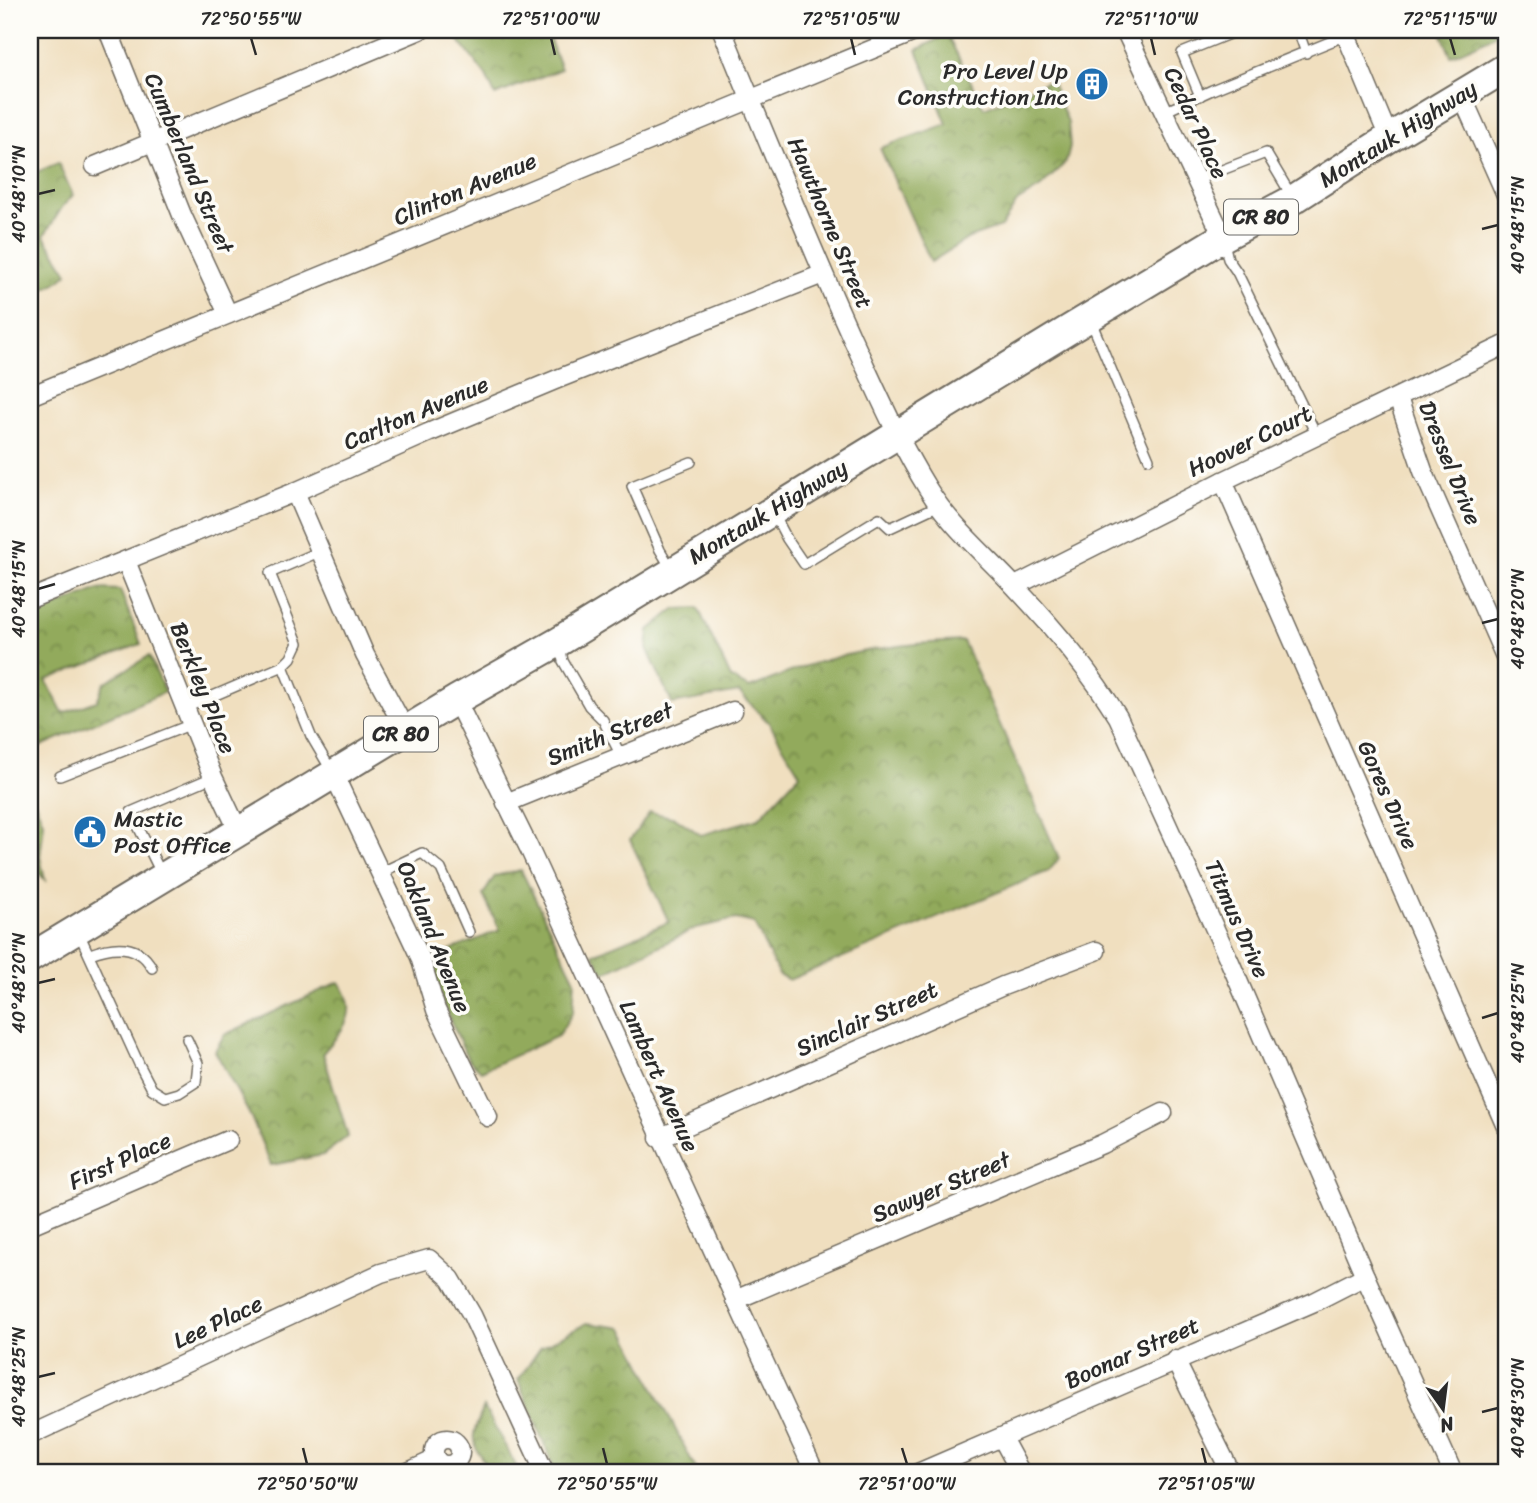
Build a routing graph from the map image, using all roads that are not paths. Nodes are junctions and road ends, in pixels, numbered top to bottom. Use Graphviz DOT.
graph roads {
  1 [pos="108,30"];
  2 [pos="419,30"];
  3 [pos="722,30"];
  4 [pos="919,30"];
  5 [pos="1125,30"];
  6 [pos="1239,30"];
  7 [pos="1298,30"];
  8 [pos="1350,32"];
  9 [pos="1306,53"];
  10 [pos="1507,67"];
  11 [pos="1461,93"];
  12 [pos="1200,96"];
  13 [pos="751,100"];
  14 [pos="1164,112"];
  15 [pos="1389,138"];
  16 [pos="153,142"];
  17 [pos="95,166"];
  18 [pos="1196,180"];
  19 [pos="1506,193"];
  20 [pos="1294,199"];
  21 [pos="1223,237"];
  22 [pos="823,274"];
  23 [pos="228,314"];
  24 [pos="1090,317"];
  25 [pos="1507,344"];
  26 [pos="30,396"];
  27 [pos="1398,398"];
  28 [pos="897,434"];
  29 [pos="1317,436"];
  30 [pos="1149,459"];
  31 [pos="691,462"];
  32 [pos="1223,481"];
  33 [pos="295,492"];
  34 [pos="939,505"];
  35 [pos="772,510"];
  36 [pos="321,551"];
  37 [pos="126,561"];
  38 [pos="673,571"];
  39 [pos="1015,586"];
  40 [pos="30,599"];
  41 [pos="559,641"];
  42 [pos="1507,661"];
  43 [pos="283,666"];
  44 [pos="456,699"];
  45 [pos="733,711"];
  46 [pos="188,716"];
  47 [pos="406,731"];
  48 [pos="621,756"];
  49 [pos="334,775"];
  50 [pos="60,776"];
  51 [pos="213,777"];
  52 [pos="506,803"];
  53 [pos="239,832"];
  54 [pos="382,872"];
  55 [pos="164,879"];
  56 [pos="77,930"];
  57 [pos="469,932"];
  58 [pos="1096,951"];
  59 [pos="90,954"];
  60 [pos="30,958"];
  61 [pos="152,968"];
  62 [pos="187,1040"];
  63 [pos="1163,1113"];
  64 [pos="488,1117"];
  65 [pos="1507,1129"];
  66 [pos="659,1138"];
  67 [pos="228,1140"];
  68 [pos="30,1225"];
  69 [pos="1365,1276"];
  70 [pos="735,1300"];
  71 [pos="1175,1360"];
  72 [pos="30,1435"];
  73 [pos="1003,1438"];
  74 [pos="436,1459"];
  75 [pos="406,1473"];
  76 [pos="545,1473"];
  77 [pos="815,1473"];
  78 [pos="918,1473"];
  79 [pos="1021,1473"];
  80 [pos="1231,1473"];
  81 [pos="1453,1473"];
  1 -- 16 [label="street, Cumberland Street"];
  2 -- 16 [label="street"];
  3 -- 13 [label="street, Hawthorne Street"];
  4 -- 13 [label="street, Clinton Avenue"];
  5 -- 14 [label="street, Cedar Place"];
  6 -- 12 [label="lane"];
  7 -- 9 [label="lane"];
  8 -- 9 [label="lane"];
  8 -- 15 [label="street"];
  9 -- 12 [label="lane"];
  10 -- 11 [label="main road, Montauk Highway / CR 80"];
  11 -- 15 [label="main road, Montauk Highway / CR 80"];
  11 -- 19 [label="street"];
  12 -- 14 [label="lane"];
  13 -- 22 [label="street, Hawthorne Street"];
  13 -- 23 [label="street, Clinton Avenue"];
  14 -- 18 [label="street, Cedar Place"];
  15 -- 20 [label="main road, Montauk Highway / CR 80"];
  16 -- 17 [label="street"];
  16 -- 23 [label="street, Cumberland Street"];
  18 -- 20 [label="lane"];
  18 -- 21 [label="street, Cedar Place"];
  20 -- 21 [label="main road, Montauk Highway / CR 80"];
  21 -- 24 [label="main road, Montauk Highway / CR 80"];
  21 -- 29 [label="lane"];
  22 -- 28 [label="street, Hawthorne Street"];
  22 -- 33 [label="street, Carlton Avenue"];
  23 -- 26 [label="street, Clinton Avenue"];
  24 -- 28 [label="main road, Montauk Highway / CR 80"];
  24 -- 30 [label="lane"];
  25 -- 27 [label="street, Hoover Court"];
  27 -- 29 [label="street, Hoover Court"];
  27 -- 42 [label="street, Dressel Drive"];
  28 -- 34 [label="street, Titmus Drive"];
  28 -- 35 [label="main road, Montauk Highway / CR 80"];
  29 -- 32 [label="street, Hoover Court"];
  31 -- 38 [label="lane"];
  32 -- 39 [label="street, Hoover Court"];
  32 -- 65 [label="street, Gores Drive"];
  33 -- 36 [label="street"];
  33 -- 37 [label="street, Carlton Avenue"];
  34 -- 35 [label="lane"];
  34 -- 39 [label="street, Titmus Drive"];
  35 -- 38 [label="main road, Montauk Highway / CR 80"];
  36 -- 43 [label="lane"];
  36 -- 47 [label="street"];
  37 -- 40 [label="street, Carlton Avenue"];
  37 -- 46 [label="street, Berkley Place"];
  38 -- 41 [label="main road, Montauk Highway / CR 80"];
  39 -- 69 [label="street, Titmus Drive"];
  41 -- 44 [label="main road, Montauk Highway / CR 80"];
  41 -- 48 [label="lane"];
  43 -- 46 [label="lane"];
  43 -- 49 [label="lane"];
  44 -- 47 [label="main road, Montauk Highway / CR 80"];
  44 -- 52 [label="street, Lambert Avenue"];
  45 -- 48 [label="street, Smith Street"];
  46 -- 50 [label="lane"];
  46 -- 51 [label="street, Berkley Place"];
  47 -- 49 [label="main road, Montauk Highway / CR 80"];
  48 -- 52 [label="street, Smith Street"];
  49 -- 53 [label="main road, Montauk Highway / CR 80"];
  49 -- 54 [label="street, Oakland Avenue"];
  51 -- 53 [label="street, Berkley Place"];
  51 -- 55 [label="lane"];
  52 -- 66 [label="street, Lambert Avenue"];
  53 -- 55 [label="main road, Montauk Highway / CR 80"];
  54 -- 57 [label="lane"];
  54 -- 64 [label="street, Oakland Avenue"];
  55 -- 56 [label="main road, Montauk Highway / CR 80"];
  56 -- 59 [label="lane"];
  56 -- 60 [label="main road, Montauk Highway / CR 80"];
  58 -- 66 [label="street, Sinclair Street"];
  59 -- 61 [label="lane"];
  59 -- 62 [label="lane"];
  63 -- 70 [label="street, Sawyer Street"];
  66 -- 70 [label="street, Lambert Avenue"];
  67 -- 68 [label="street, First Place"];
  69 -- 71 [label="street, Boonar Street"];
  69 -- 81 [label="street, Titmus Drive"];
  70 -- 77 [label="street, Lambert Avenue"];
  71 -- 73 [label="street, Boonar Street"];
  71 -- 80 [label="street"];
  72 -- 76 [label="street, Lee Place"];
  73 -- 78 [label="street, Boonar Street"];
  73 -- 79 [label="street"];
  74 -- 75 [label="street"];
}
